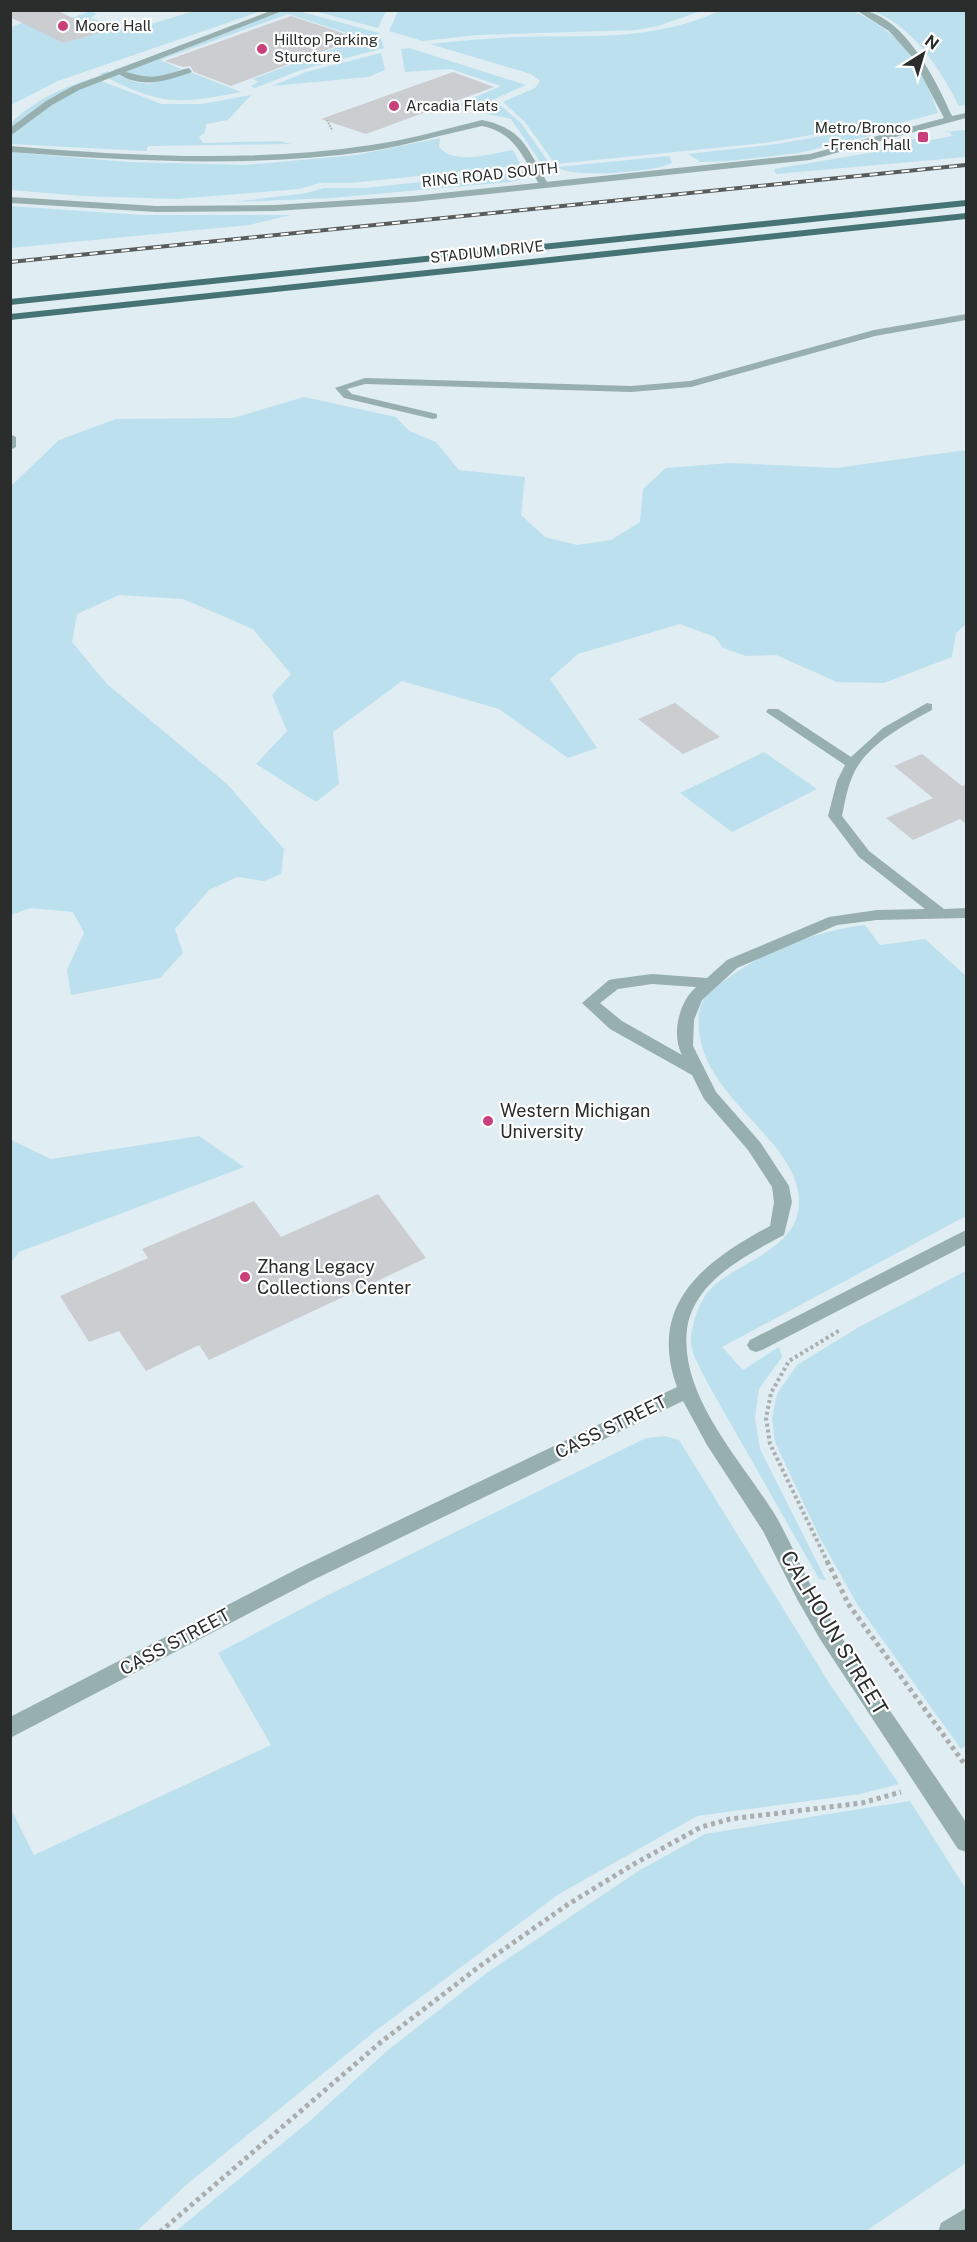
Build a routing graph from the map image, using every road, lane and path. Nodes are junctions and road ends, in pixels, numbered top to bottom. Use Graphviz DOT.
graph roads {
  1 [pos="281,10"];
  2 [pos="860,10"];
  3 [pos="189,70"];
  4 [pos="120,72"];
  5 [pos="966,116"];
  6 [pos="950,119"];
  7 [pos="327,120"];
  8 [pos="332,130"];
  9 [pos="10,134"];
  10 [pos="10,148"];
  11 [pos="544,185"];
  12 [pos="10,200"];
  13 [pos="966,204"];
  14 [pos="966,216"];
  15 [pos="10,302"];
  16 [pos="10,316"];
  17 [pos="966,317"];
  18 [pos="433,416"];
  19 [pos="10,437"];
  20 [pos="10,447"];
  21 [pos="927,707"];
  22 [pos="773,712"];
  23 [pos="852,764"];
  24 [pos="966,913"];
  25 [pos="941,914"];
  26 [pos="710,983"];
  27 [pos="699,1072"];
  28 [pos="966,1237"];
  29 [pos="844,1328"];
  30 [pos="756,1345"];
  31 [pos="686,1391"];
  32 [pos="10,1728"];
  33 [pos="964,1758"];
  34 [pos="966,1766"];
  35 [pos="905,1791"];
  36 [pos="966,1841"];
  37 [pos="966,2220"];
  38 [pos="160,2232"];
  39 [pos="950,2232"];
  1 -- 4 [label="street"];
  2 -- 6 [label="street"];
  3 -- 4 [label="street"];
  4 -- 9 [label="street"];
  5 -- 6 [label="street, RING ROAD SOUTH"];
  6 -- 11 [label="street, RING ROAD SOUTH"];
  7 -- 8 [label="path"];
  10 -- 11 [label="street"];
  11 -- 12 [label="street, RING ROAD SOUTH"];
  13 -- 15 [label="main road, STADIUM DRIVE"];
  14 -- 16 [label="main road, STADIUM DRIVE"];
  17 -- 18 [label="street"];
  19 -- 20 [label="street"];
  21 -- 23 [label="street"];
  22 -- 23 [label="street"];
  23 -- 25 [label="street"];
  24 -- 25 [label="street, CASS STREET"];
  25 -- 26 [label="street, CASS STREET"];
  26 -- 27 [label="street, CASS STREET"];
  26 -- 27 [label="street"];
  27 -- 31 [label="street, CASS STREET"];
  28 -- 30 [label="street"];
  29 -- 33 [label="path"];
  31 -- 32 [label="street, CASS STREET"];
  31 -- 36 [label="street, CALHOUN STREET"];
  33 -- 34 [label="path"];
  35 -- 38 [label="path"];
  37 -- 39 [label="street"];
}
